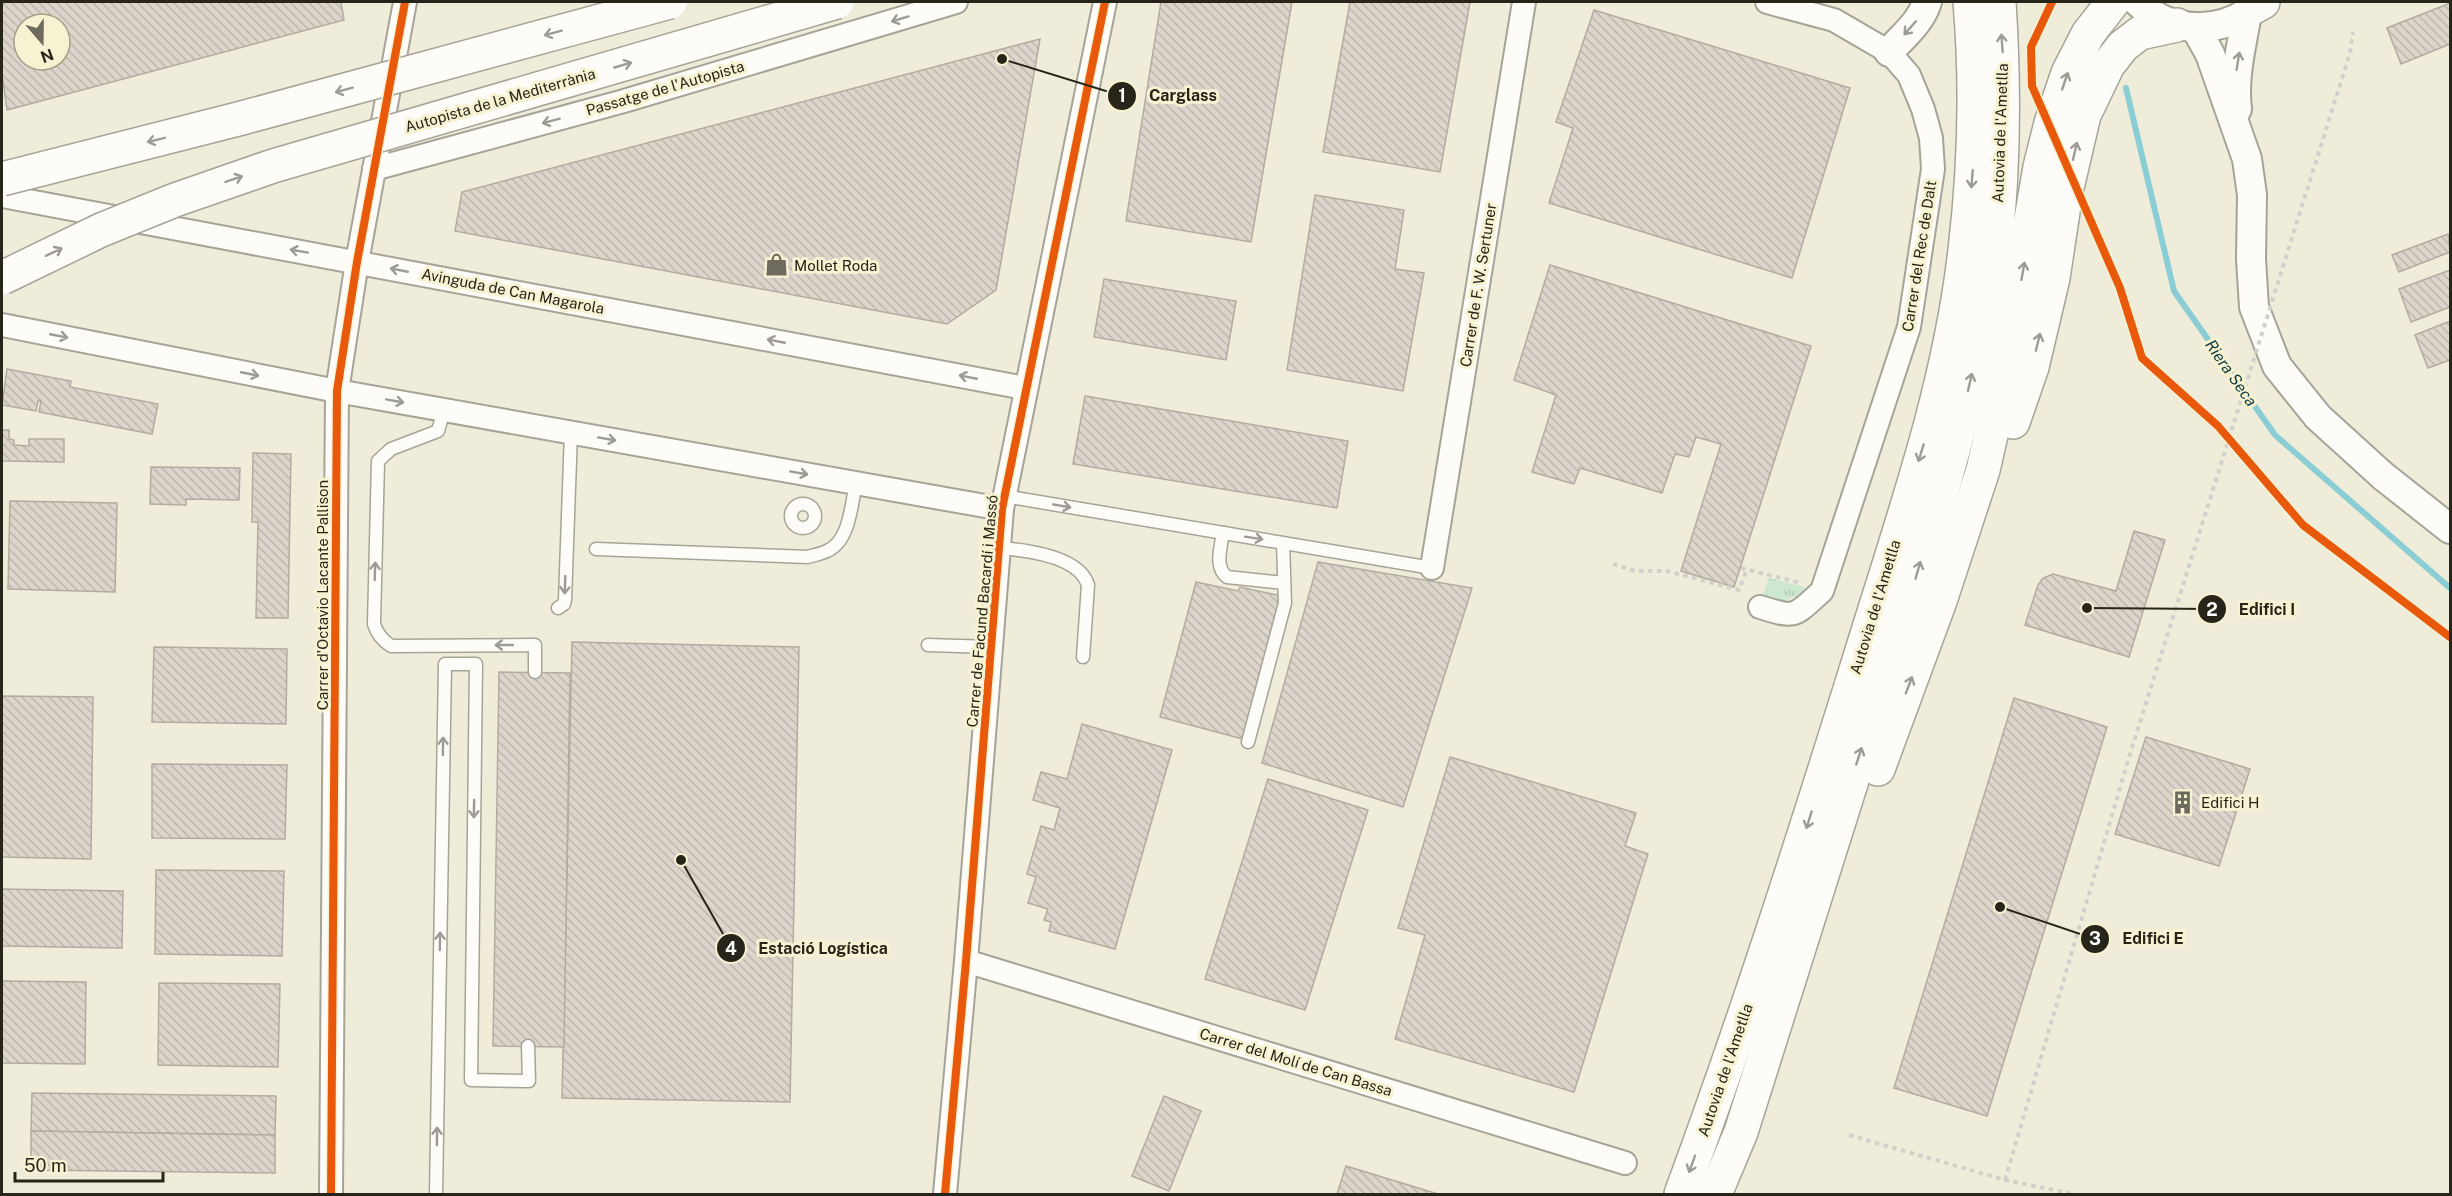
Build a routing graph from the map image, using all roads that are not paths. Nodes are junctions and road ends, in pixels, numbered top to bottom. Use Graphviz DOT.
graph roads {
  1 [pos="405,2"];
  2 [pos="670,2"];
  3 [pos="837,2"];
  4 [pos="956,2"];
  5 [pos="1105,2"];
  6 [pos="1524,2"];
  7 [pos="1767,2"];
  8 [pos="1927,2"];
  9 [pos="1955,2"];
  10 [pos="1970,2"];
  11 [pos="1999,2"];
  12 [pos="2113,2"];
  13 [pos="2138,2"];
  14 [pos="2256,6"];
  15 [pos="2186,26"];
  16 [pos="1889,52"];
  17 [pos="1976,121"];
  18 [pos="2241,140"];
  19 [pos="374,169"];
  20 [pos="2,179"];
  21 [pos="2,196"];
  22 [pos="357,262"];
  23 [pos="2,278"];
  24 [pos="2,325"];
  25 [pos="1025,388"];
  26 [pos="337,391"];
  27 [pos="444,410"];
  28 [pos="571,432"];
  29 [pos="856,483"];
  30 [pos="1003,502"];
  31 [pos="2451,529"];
  32 [pos="1963,532"];
  33 [pos="1223,533"];
  34 [pos="1283,543"];
  35 [pos="999,548"];
  36 [pos="596,549"];
  37 [pos="1432,568"];
  38 [pos="1284,584"];
  39 [pos="1760,607"];
  40 [pos="558,608"];
  41 [pos="928,645"];
  42 [pos="992,646"];
  43 [pos="1083,657"];
  44 [pos="535,672"];
  45 [pos="1248,742"];
  46 [pos="966,961"];
  47 [pos="528,1046"];
  48 [pos="1741,1132"];
  49 [pos="1625,1163"];
  50 [pos="331,1194"];
  51 [pos="436,1194"];
  52 [pos="945,1194"];
  53 [pos="1681,1194"];
  54 [pos="1715,1194"];
  1 -- 19 [label="street, Carrer d'Octavio Lacante Pallison"];
  2 -- 20 [label="highway, one-way, bridge"];
  23 -- 3 [label="highway, Autopista de la Mediterrània, one-way, bridge"];
  4 -- 19 [label="street, Passatge de l'Autopista, one-way"];
  5 -- 25 [label="street, Carrer de Facund Bacardí i Massó"];
  6 -- 37 [label="street, Carrer de F. W. Sertuner"];
  7 -- 16 [label="street, Carrer del Rec de Dalt"];
  8 -- 16 [label="street, one-way"];
  9 -- 17 [label="highway"];
  10 -- 17 [label="highway, Autovia de l'Ametlla"];
  48 -- 11 [label="highway, Autovia de l'Ametlla, one-way"];
  32 -- 12 [label="highway, one-way"];
  13 -- 15 [label="street"];
  14 -- 15 [label="street"];
  18 -- 14 [label="street, one-way"];
  15 -- 18 [label="street"];
  32 -- 15 [label="highway, one-way"];
  16 -- 39 [label="street, Carrer del Rec de Dalt"];
  17 -- 53 [label="highway, Autovia de l'Ametlla, one-way"];
  18 -- 31 [label="street"];
  19 -- 22 [label="street, Carrer d'Octavio Lacante Pallison"];
  22 -- 21 [label="street, Avinguda de Can Magarola, one-way"];
  25 -- 22 [label="street, Avinguda de Can Magarola, one-way"];
  22 -- 26 [label="street, Carrer d'Octavio Lacante Pallison"];
  24 -- 26 [label="street, one-way"];
  25 -- 30 [label="street, Carrer de Facund Bacardí i Massó"];
  26 -- 27 [label="street, one-way"];
  26 -- 50 [label="street, Carrer d'Octavio Lacante Pallison"];
  27 -- 28 [label="street"];
  44 -- 27 [label="lane, one-way"];
  28 -- 29 [label="street, one-way"];
  28 -- 40 [label="lane, one-way"];
  29 -- 30 [label="street"];
  29 -- 36 [label="lane"];
  30 -- 33 [label="lane, one-way"];
  30 -- 35 [label="street, Carrer de Facund Bacardí i Massó"];
  48 -- 32 [label="highway, one-way"];
  33 -- 34 [label="lane, one-way"];
  33 -- 38 [label="lane"];
  34 -- 37 [label="lane"];
  34 -- 38 [label="lane"];
  35 -- 42 [label="street, Carrer de Facund Bacardí i Massó"];
  35 -- 43 [label="lane"];
  38 -- 45 [label="lane"];
  41 -- 42 [label="lane"];
  42 -- 46 [label="street, Carrer de Facund Bacardí i Massó"];
  46 -- 49 [label="street, Carrer del Molí de Can Bassa"];
  46 -- 52 [label="street, Carrer de Facund Bacardí i Massó"];
  51 -- 47 [label="lane, one-way"];
  48 -- 54 [label="highway, Autovia de l'Ametlla"];
}
